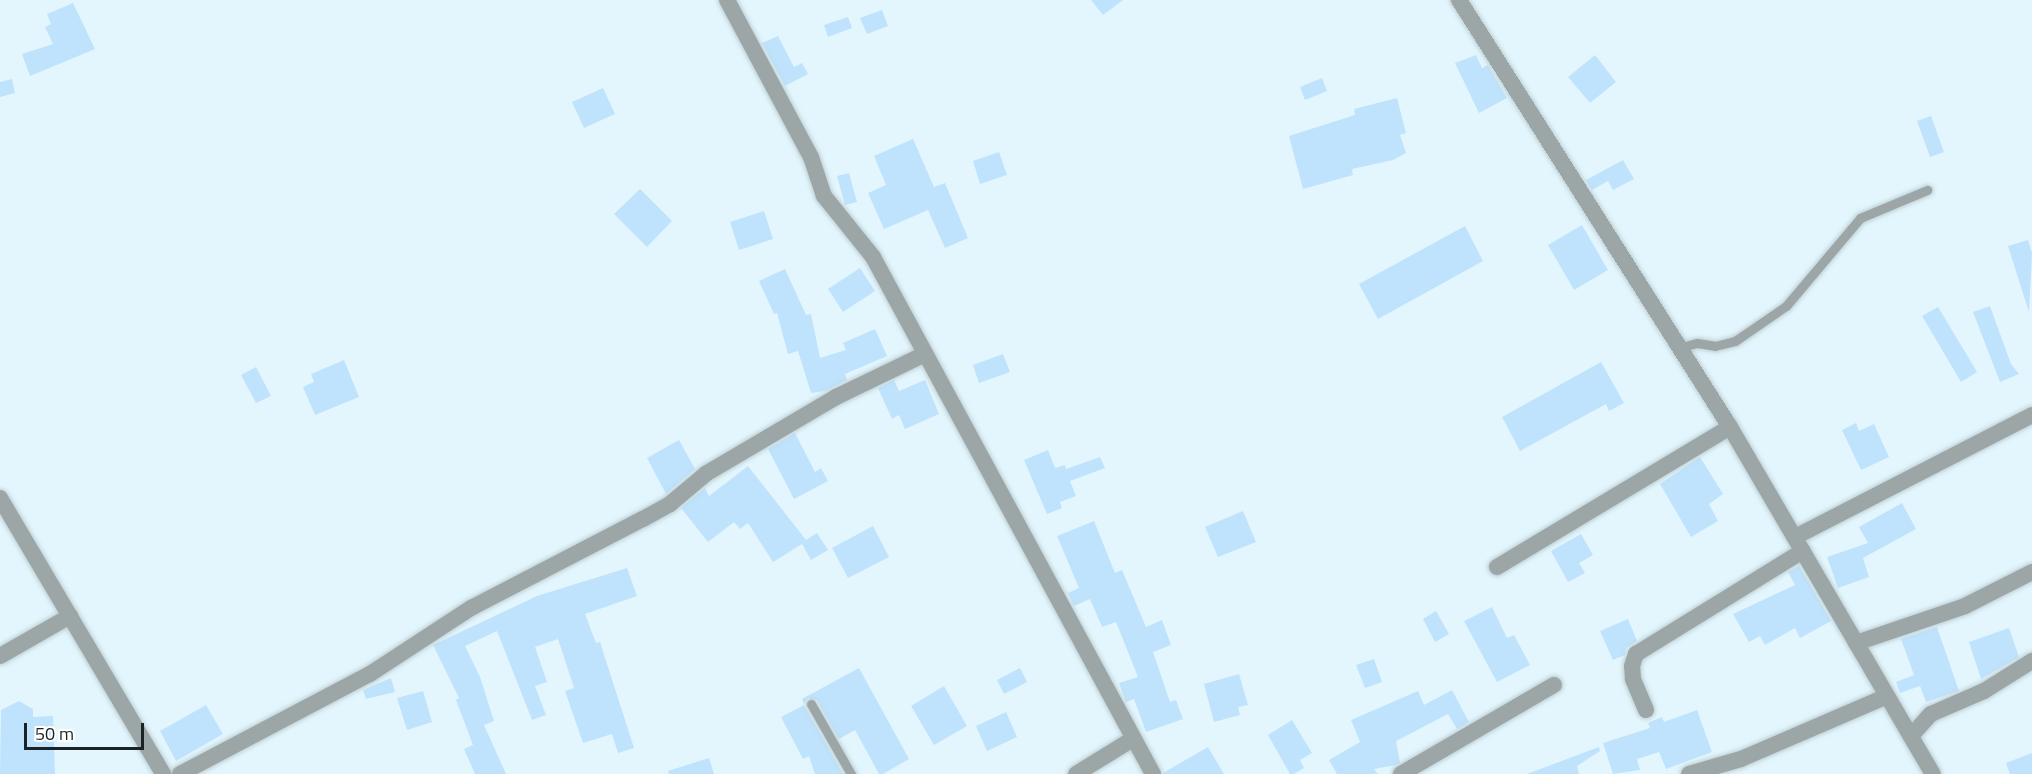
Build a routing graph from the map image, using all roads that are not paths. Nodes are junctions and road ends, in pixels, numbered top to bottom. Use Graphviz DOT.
graph roads {
  1 [pos="727,0"];
  2 [pos="1459,0"];
  3 [pos="1927,190"];
  4 [pos="1681,347"];
  5 [pos="925,354"];
  6 [pos="2032,415"];
  7 [pos="1730,427"];
  8 [pos="0,498"];
  9 [pos="1799,544"];
  10 [pos="1497,567"];
  11 [pos="2032,572"];
  12 [pos="70,616"];
  13 [pos="1856,643"];
  14 [pos="0,656"];
  15 [pos="2032,661"];
  16 [pos="1554,685"];
  17 [pos="1887,696"];
  18 [pos="811,704"];
  19 [pos="1646,710"];
  20 [pos="1911,736"];
  21 [pos="1131,740"];
  22 [pos="163,774"];
  23 [pos="180,774"];
  24 [pos="851,774"];
  25 [pos="1076,774"];
  26 [pos="1153,774"];
  27 [pos="1401,774"];
  28 [pos="1689,774"];
  29 [pos="1933,774"];
  1 -- 5 [label="street"];
  2 -- 4 [label="street"];
  3 -- 4 [label="lane"];
  4 -- 7 [label="street"];
  5 -- 21 [label="street"];
  5 -- 23 [label="street"];
  6 -- 9 [label="street"];
  7 -- 9 [label="street"];
  7 -- 10 [label="street"];
  8 -- 12 [label="street"];
  9 -- 13 [label="street"];
  9 -- 19 [label="street"];
  11 -- 13 [label="street"];
  12 -- 14 [label="street"];
  12 -- 22 [label="street"];
  13 -- 17 [label="street"];
  15 -- 20 [label="street"];
  16 -- 27 [label="street"];
  17 -- 20 [label="street"];
  17 -- 28 [label="street"];
  18 -- 24 [label="lane"];
  20 -- 29 [label="street"];
  21 -- 25 [label="street"];
  21 -- 26 [label="street"];
}
